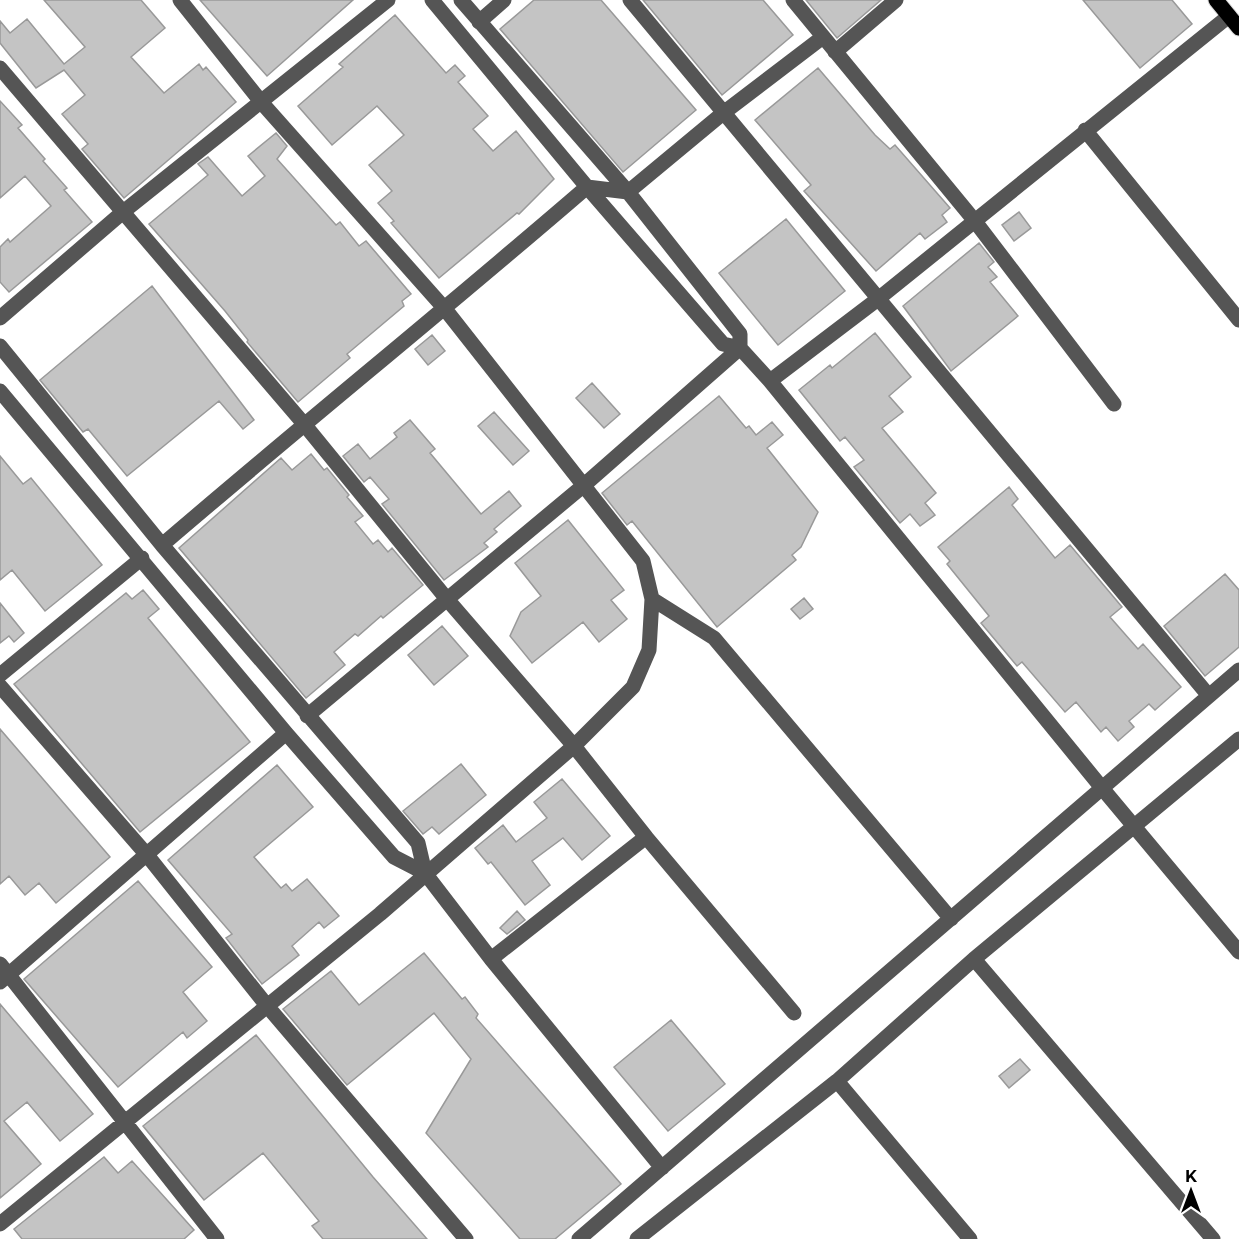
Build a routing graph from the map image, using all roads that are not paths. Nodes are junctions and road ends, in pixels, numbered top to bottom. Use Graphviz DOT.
graph roads {
  1 [pos="180,0"];
  2 [pos="388,0"];
  3 [pos="432,0"];
  4 [pos="461,0"];
  5 [pos="504,0"];
  6 [pos="630,0"];
  7 [pos="793,0"];
  8 [pos="896,0"];
  9 [pos="1216,0"];
  10 [pos="1229,16"];
  11 [pos="478,22"];
  12 [pos="1239,28"];
  13 [pos="823,37"];
  14 [pos="835,52"];
  15 [pos="0,68"];
  16 [pos="262,102"];
  17 [pos="722,114"];
  18 [pos="1085,130"];
  19 [pos="587,187"];
  20 [pos="628,192"];
  21 [pos="123,212"];
  22 [pos="974,220"];
  23 [pos="878,299"];
  24 [pos="445,309"];
  25 [pos="0,318"];
  26 [pos="1239,320"];
  27 [pos="0,346"];
  28 [pos="740,348"];
  29 [pos="770,381"];
  30 [pos="0,391"];
  31 [pos="1114,404"];
  32 [pos="304,424"];
  33 [pos="583,486"];
  34 [pos="162,545"];
  35 [pos="142,558"];
  36 [pos="446,598"];
  37 [pos="652,599"];
  38 [pos="1239,670"];
  39 [pos="0,675"];
  40 [pos="0,686"];
  41 [pos="1209,696"];
  42 [pos="307,716"];
  43 [pos="286,733"];
  44 [pos="1239,739"];
  45 [pos="574,746"];
  46 [pos="1102,788"];
  47 [pos="1133,826"];
  48 [pos="646,837"];
  49 [pos="147,855"];
  50 [pos="425,873"];
  51 [pos="951,919"];
  52 [pos="1239,952"];
  53 [pos="491,959"];
  54 [pos="974,959"];
  55 [pos="3,974"];
  56 [pos="268,1007"];
  57 [pos="794,1013"];
  58 [pos="837,1081"];
  59 [pos="127,1122"];
  60 [pos="662,1168"];
  61 [pos="0,1224"];
  62 [pos="655,1233"];
  63 [pos="217,1239"];
  64 [pos="466,1239"];
  65 [pos="579,1239"];
  66 [pos="637,1239"];
  67 [pos="970,1239"];
  68 [pos="1213,1239"];
  1 -- 16 [label="street"];
  2 -- 16 [label="street"];
  3 -- 19 [label="street"];
  4 -- 11 [label="street"];
  5 -- 11 [label="street"];
  6 -- 17 [label="street"];
  7 -- 13 [label="street"];
  8 -- 14 [label="street"];
  9 -- 10 [label="main road"];
  10 -- 12 [label="main road"];
  10 -- 18 [label="street"];
  11 -- 20 [label="street"];
  13 -- 14 [label="street"];
  13 -- 17 [label="street"];
  14 -- 22 [label="street"];
  15 -- 21 [label="street"];
  16 -- 21 [label="street"];
  16 -- 24 [label="street"];
  17 -- 20 [label="street"];
  17 -- 23 [label="street"];
  18 -- 22 [label="street"];
  18 -- 26 [label="street"];
  19 -- 20 [label="street"];
  19 -- 24 [label="street"];
  19 -- 28 [label="street"];
  20 -- 28 [label="street"];
  21 -- 25 [label="street"];
  21 -- 32 [label="street"];
  22 -- 23 [label="street"];
  22 -- 31 [label="street"];
  23 -- 29 [label="street"];
  23 -- 41 [label="street"];
  24 -- 32 [label="street"];
  24 -- 33 [label="street"];
  27 -- 34 [label="street"];
  28 -- 29 [label="street"];
  28 -- 33 [label="street"];
  29 -- 46 [label="street"];
  30 -- 35 [label="street"];
  32 -- 34 [label="street"];
  32 -- 36 [label="street"];
  33 -- 36 [label="street"];
  33 -- 37 [label="street"];
  34 -- 42 [label="street"];
  35 -- 39 [label="street"];
  35 -- 43 [label="street"];
  36 -- 42 [label="street"];
  36 -- 45 [label="street"];
  37 -- 45 [label="street"];
  37 -- 51 [label="street"];
  38 -- 41 [label="street"];
  40 -- 49 [label="street"];
  41 -- 46 [label="street"];
  42 -- 50 [label="street"];
  43 -- 49 [label="street"];
  43 -- 50 [label="street"];
  44 -- 47 [label="street"];
  45 -- 48 [label="street"];
  45 -- 50 [label="street"];
  46 -- 47 [label="street"];
  46 -- 51 [label="street"];
  47 -- 52 [label="street"];
  47 -- 54 [label="street"];
  48 -- 53 [label="street"];
  48 -- 57 [label="street"];
  49 -- 55 [label="street"];
  49 -- 56 [label="street"];
  50 -- 53 [label="street"];
  50 -- 56 [label="street"];
  51 -- 60 [label="street"];
  53 -- 60 [label="street"];
  54 -- 58 [label="street"];
  54 -- 68 [label="street"];
  55 -- 59 [label="street"];
  56 -- 59 [label="street"];
  56 -- 64 [label="street"];
  58 -- 62 [label="street"];
  58 -- 67 [label="street"];
  59 -- 61 [label="street"];
  59 -- 63 [label="street"];
  60 -- 65 [label="street"];
  62 -- 66 [label="street"];
}
